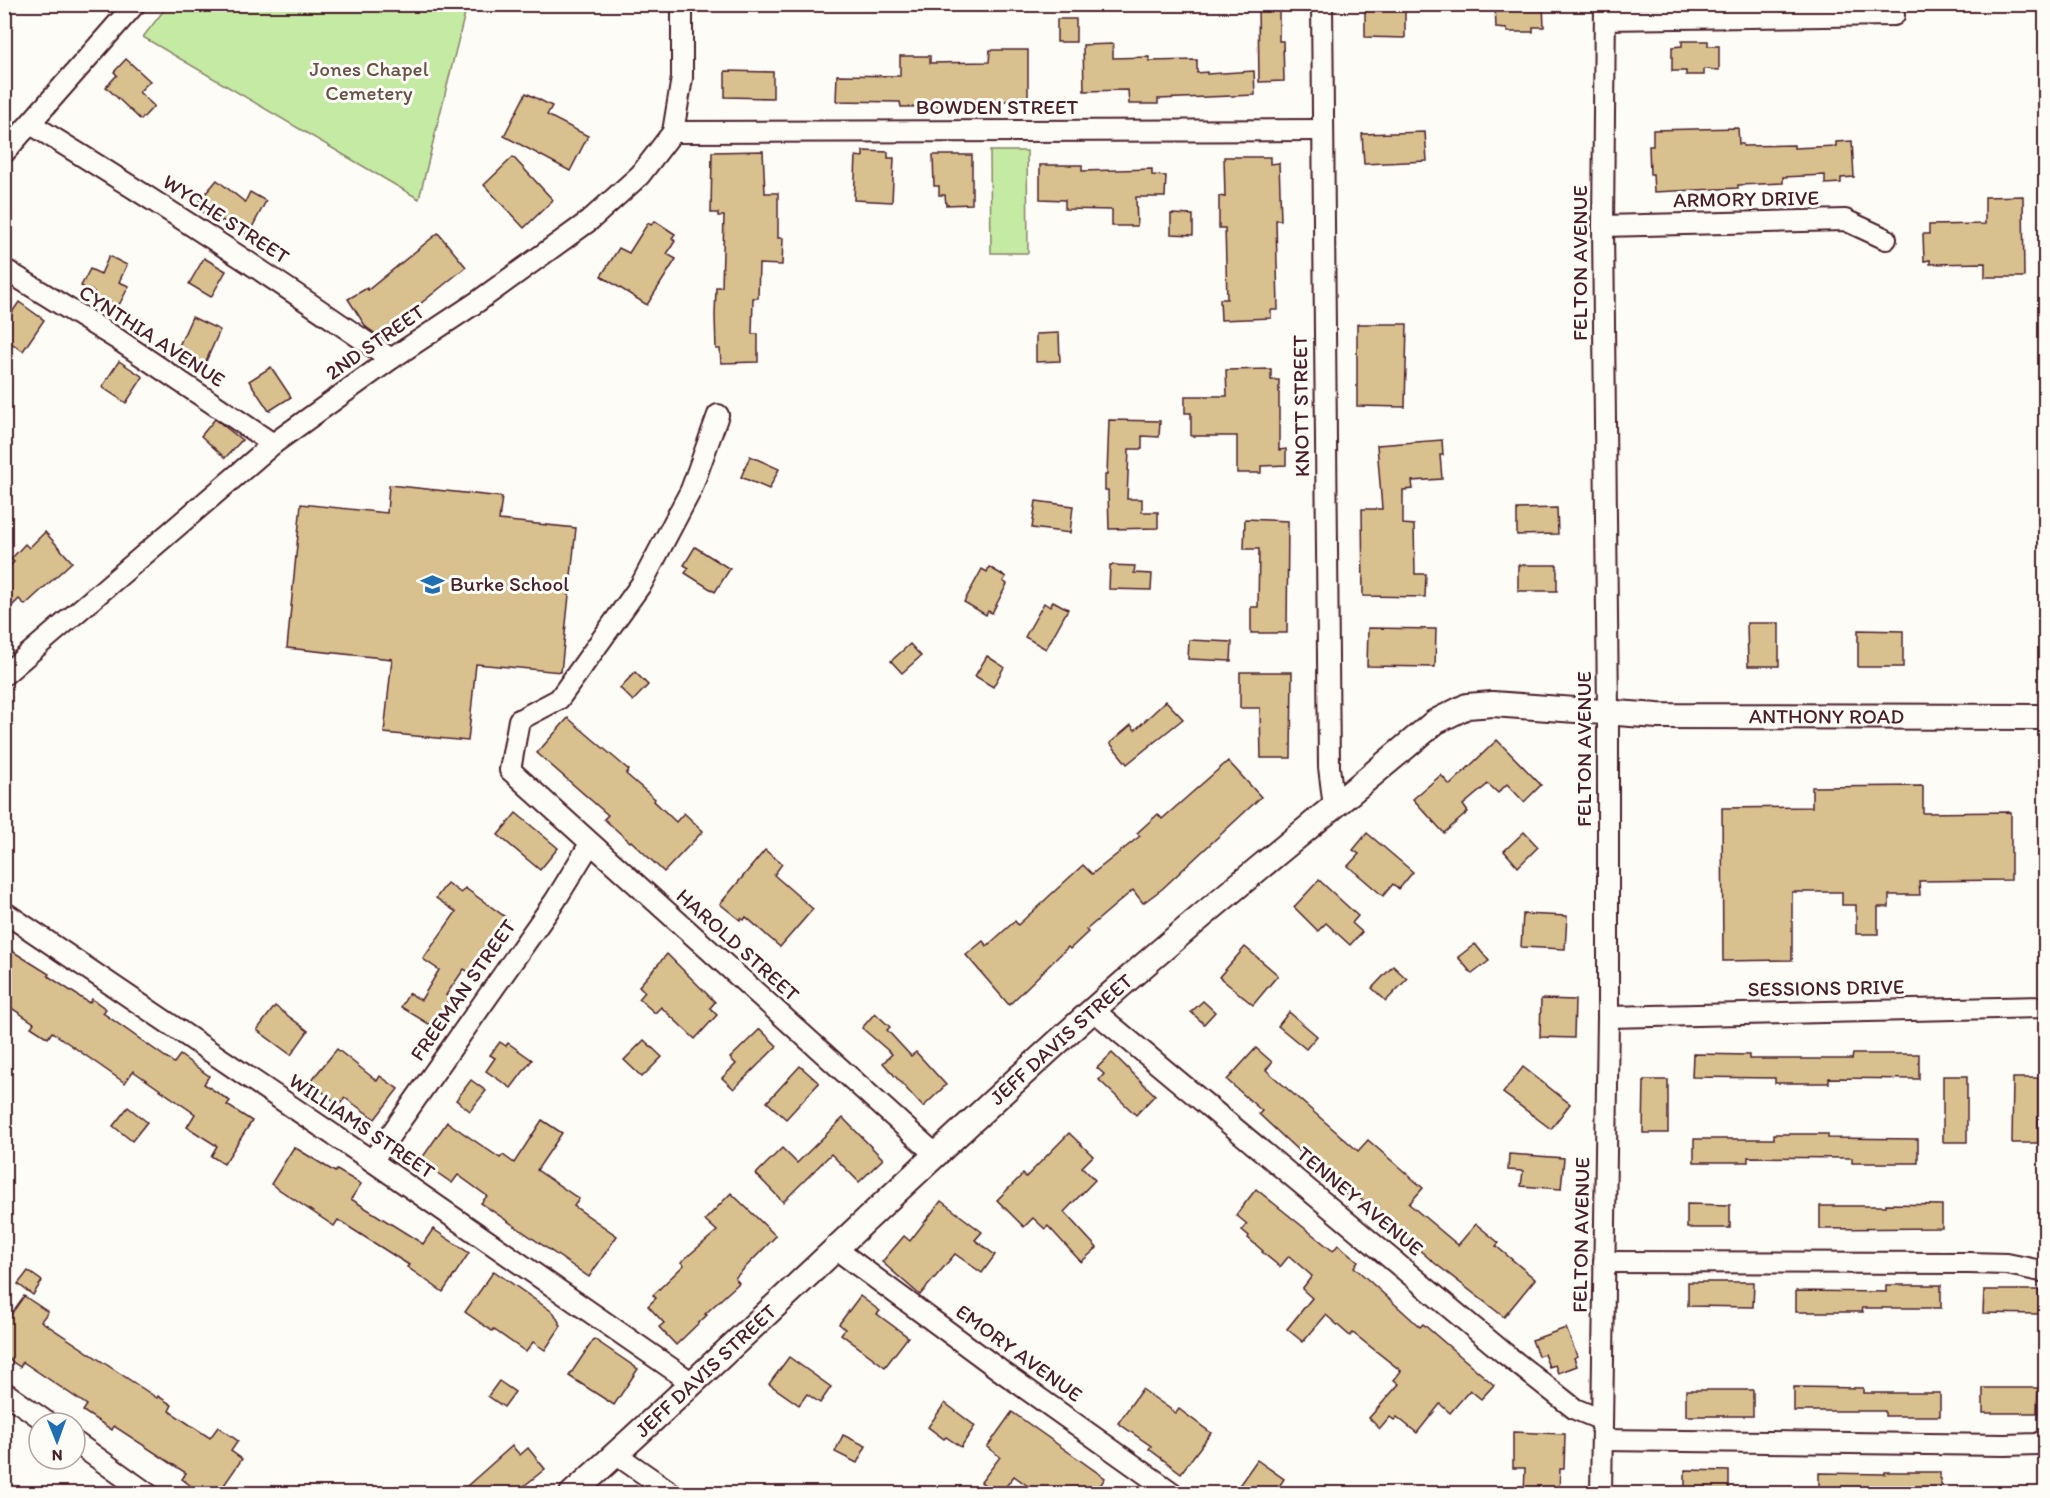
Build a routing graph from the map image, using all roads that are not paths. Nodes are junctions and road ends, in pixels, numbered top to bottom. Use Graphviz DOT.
graph roads {
  1 [pos="135,4"];
  2 [pos="682,4"];
  3 [pos="1322,4"];
  4 [pos="1605,12"];
  5 [pos="1894,15"];
  6 [pos="31,124"];
  7 [pos="1323,130"];
  8 [pos="673,132"];
  9 [pos="4,153"];
  10 [pos="1603,226"];
  11 [pos="1886,239"];
  12 [pos="4,269"];
  13 [pos="391,359"];
  14 [pos="718,415"];
  15 [pos="273,444"];
  16 [pos="4,675"];
  17 [pos="1608,712"];
  18 [pos="2046,717"];
  19 [pos="1334,807"];
  20 [pos="590,844"];
  21 [pos="4,912"];
  22 [pos="2046,1007"];
  23 [pos="1093,1010"];
  24 [pos="1608,1017"];
  25 [pos="936,1155"];
  26 [pos="372,1161"];
  27 [pos="836,1250"];
  28 [pos="1604,1262"];
  29 [pos="2046,1272"];
  30 [pos="692,1382"];
  31 [pos="4,1392"];
  32 [pos="31,1411"];
  33 [pos="1602,1420"];
  34 [pos="1602,1440"];
  35 [pos="2046,1440"];
  36 [pos="87,1451"];
  37 [pos="617,1455"];
  38 [pos="148,1494"];
  39 [pos="572,1494"];
  40 [pos="673,1494"];
  41 [pos="1174,1494"];
  42 [pos="1601,1494"];
  1 -- 6 [label="street"];
  2 -- 8 [label="street, 2ND STREET"];
  3 -- 7 [label="street, KNOTT STREET"];
  4 -- 5 [label="street"];
  4 -- 10 [label="street, FELTON AVENUE"];
  6 -- 9 [label="street"];
  6 -- 13 [label="street, WYCHE STREET"];
  7 -- 8 [label="street, BOWDEN STREET"];
  7 -- 19 [label="street, KNOTT STREET"];
  8 -- 13 [label="street, 2ND STREET"];
  10 -- 11 [label="street, ARMORY DRIVE"];
  10 -- 17 [label="street, FELTON AVENUE"];
  12 -- 15 [label="street, CYNTHIA AVENUE"];
  13 -- 15 [label="street, 2ND STREET"];
  14 -- 20 [label="street, HAROLD STREET"];
  15 -- 16 [label="street, 2ND STREET"];
  17 -- 18 [label="street, ANTHONY ROAD"];
  17 -- 19 [label="street, JEFF DAVIS STREET"];
  17 -- 24 [label="street, FELTON AVENUE"];
  19 -- 23 [label="street, JEFF DAVIS STREET"];
  20 -- 25 [label="street, HAROLD STREET"];
  20 -- 26 [label="street, FREEMAN STREET"];
  21 -- 26 [label="street, WILLIAMS STREET"];
  22 -- 24 [label="street, SESSIONS DRIVE"];
  23 -- 25 [label="street, JEFF DAVIS STREET"];
  23 -- 33 [label="street, TENNEY AVENUE"];
  24 -- 28 [label="street, FELTON AVENUE"];
  25 -- 27 [label="street, JEFF DAVIS STREET"];
  26 -- 30 [label="street, WILLIAMS STREET"];
  27 -- 30 [label="street, JEFF DAVIS STREET"];
  27 -- 41 [label="street, EMORY AVENUE"];
  28 -- 29 [label="street"];
  28 -- 33 [label="street, FELTON AVENUE"];
  30 -- 37 [label="street, JEFF DAVIS STREET"];
  31 -- 32 [label="street"];
  33 -- 34 [label="street, FELTON AVENUE"];
  34 -- 35 [label="street"];
  34 -- 42 [label="street, FELTON AVENUE"];
  36 -- 38 [label="street"];
  37 -- 39 [label="street, JEFF DAVIS STREET"];
  37 -- 40 [label="street"];
}
